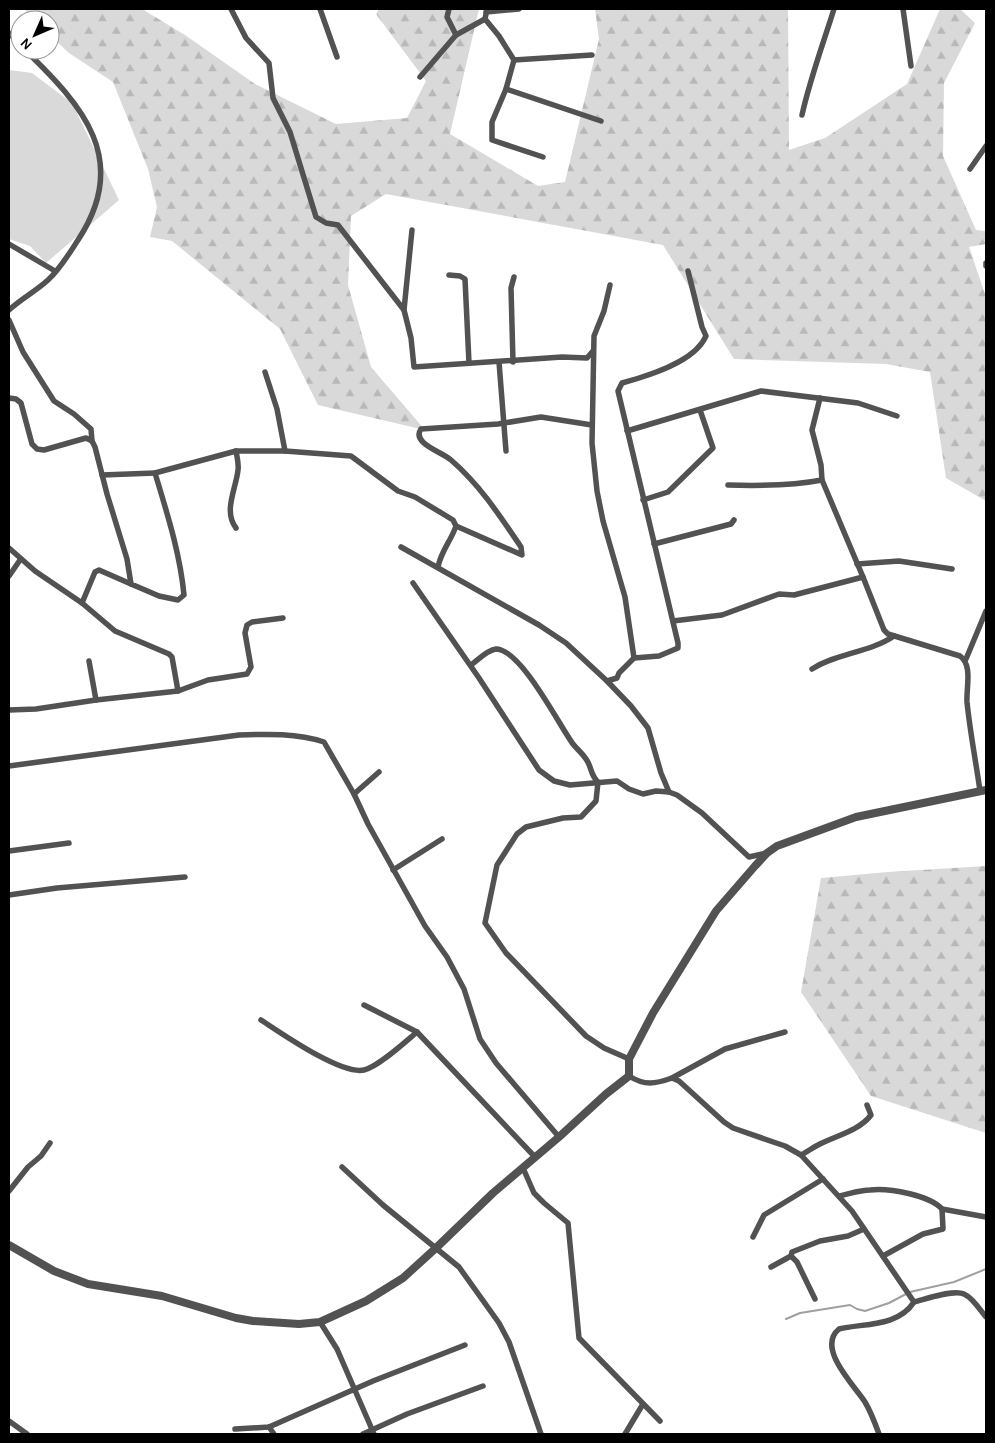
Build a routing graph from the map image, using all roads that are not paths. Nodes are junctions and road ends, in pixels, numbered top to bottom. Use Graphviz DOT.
graph roads {
  1 [pos="231,9"];
  2 [pos="320,9"];
  3 [pos="449,9"];
  4 [pos="519,9"];
  5 [pos="834,9"];
  6 [pos="903,9"];
  7 [pos="486,10"];
  8 [pos="484,19"];
  9 [pos="456,36"];
  10 [pos="592,55"];
  11 [pos="337,57"];
  12 [pos="35,60"];
  13 [pos="514,60"];
  14 [pos="912,66"];
  15 [pos="420,77"];
  16 [pos="506,89"];
  17 [pos="802,115"];
  18 [pos="601,120"];
  19 [pos="986,146"];
  20 [pos="543,157"];
  21 [pos="970,169"];
  22 [pos="412,230"];
  23 [pos="9,244"];
  24 [pos="55,271"];
  25 [pos="688,271"];
  26 [pos="449,275"];
  27 [pos="514,277"];
  28 [pos="610,285"];
  29 [pos="9,310"];
  30 [pos="404,310"];
  31 [pos="9,320"];
  32 [pos="593,351"];
  33 [pos="499,362"];
  34 [pos="513,362"];
  35 [pos="470,363"];
  36 [pos="265,372"];
  37 [pos="9,398"];
  38 [pos="820,398"];
  39 [pos="700,410"];
  40 [pos="897,416"];
  41 [pos="503,423"];
  42 [pos="592,425"];
  43 [pos="627,431"];
  44 [pos="92,441"];
  45 [pos="236,451"];
  46 [pos="285,451"];
  47 [pos="506,451"];
  48 [pos="155,473"];
  49 [pos="102,475"];
  50 [pos="822,480"];
  51 [pos="728,485"];
  52 [pos="644,500"];
  53 [pos="734,520"];
  54 [pos="456,526"];
  55 [pos="236,528"];
  56 [pos="654,544"];
  57 [pos="401,547"];
  58 [pos="9,548"];
  59 [pos="20,560"];
  60 [pos="857,564"];
  61 [pos="438,567"];
  62 [pos="952,569"];
  63 [pos="9,576"];
  64 [pos="863,577"];
  65 [pos="413,583"];
  66 [pos="131,584"];
  67 [pos="82,603"];
  68 [pos="986,611"];
  69 [pos="283,618"];
  70 [pos="673,621"];
  71 [pos="894,636"];
  72 [pos="634,658"];
  73 [pos="966,659"];
  74 [pos="89,661"];
  75 [pos="471,666"];
  76 [pos="812,669"];
  77 [pos="607,681"];
  78 [pos="178,691"];
  79 [pos="96,700"];
  80 [pos="9,710"];
  81 [pos="9,766"];
  82 [pos="379,772"];
  83 [pos="598,782"];
  84 [pos="983,791"];
  85 [pos="669,792"];
  86 [pos="354,794"];
  87 [pos="442,839"];
  88 [pos="69,843"];
  89 [pos="9,851"];
  90 [pos="767,853"];
  91 [pos="393,870"];
  92 [pos="185,876"];
  93 [pos="9,895"];
  94 [pos="364,1005"];
  95 [pos="261,1020"];
  96 [pos="417,1032"];
  97 [pos="785,1032"];
  98 [pos="629,1059"];
  99 [pos="628,1076"];
  100 [pos="672,1078"];
  101 [pos="867,1105"];
  102 [pos="559,1137"];
  103 [pos="50,1143"];
  104 [pos="801,1156"];
  105 [pos="534,1157"];
  106 [pos="342,1167"];
  107 [pos="523,1168"];
  108 [pos="823,1179"];
  109 [pos="9,1190"];
  110 [pos="839,1196"];
  111 [pos="942,1209"];
  112 [pos="986,1217"];
  113 [pos="864,1229"];
  114 [pos="753,1237"];
  115 [pos="9,1245"];
  116 [pos="436,1248"];
  117 [pos="791,1256"];
  118 [pos="883,1256"];
  119 [pos="771,1267"];
  120 [pos="815,1299"];
  121 [pos="914,1302"];
  122 [pos="986,1316"];
  123 [pos="320,1322"];
  124 [pos="465,1346"];
  125 [pos="483,1386"];
  126 [pos="354,1390"];
  127 [pos="643,1404"];
  128 [pos="9,1421"];
  129 [pos="660,1421"];
  130 [pos="269,1428"];
  131 [pos="234,1429"];
  132 [pos="373,1432"];
  133 [pos="28,1434"];
  134 [pos="274,1434"];
  135 [pos="362,1434"];
  136 [pos="541,1434"];
  137 [pos="625,1434"];
  138 [pos="879,1434"];
  1 -- 30 [label="street"];
  2 -- 11 [label="street"];
  3 -- 9 [label="street"];
  4 -- 7 [label="street"];
  5 -- 17 [label="street"];
  6 -- 14 [label="street"];
  7 -- 8 [label="street"];
  8 -- 9 [label="street"];
  8 -- 13 [label="street"];
  9 -- 15 [label="street"];
  10 -- 13 [label="street"];
  12 -- 24 [label="street"];
  13 -- 16 [label="street"];
  16 -- 18 [label="street"];
  16 -- 20 [label="street"];
  19 -- 21 [label="street"];
  22 -- 30 [label="street"];
  23 -- 24 [label="street"];
  24 -- 29 [label="street"];
  25 -- 43 [label="street"];
  26 -- 35 [label="street"];
  27 -- 34 [label="street"];
  28 -- 32 [label="street"];
  30 -- 35 [label="street"];
  31 -- 44 [label="street"];
  32 -- 34 [label="street"];
  32 -- 42 [label="street"];
  33 -- 34 [label="street"];
  33 -- 35 [label="street"];
  33 -- 41 [label="street"];
  36 -- 46 [label="street"];
  37 -- 44 [label="street"];
  38 -- 39 [label="street"];
  38 -- 40 [label="street"];
  38 -- 50 [label="street"];
  39 -- 43 [label="street"];
  39 -- 52 [label="street"];
  41 -- 42 [label="street"];
  41 -- 47 [label="street"];
  41 -- 54 [label="street"];
  42 -- 72 [label="street"];
  43 -- 52 [label="street"];
  44 -- 49 [label="street"];
  45 -- 46 [label="street"];
  45 -- 48 [label="street"];
  45 -- 55 [label="street"];
  46 -- 54 [label="street"];
  48 -- 49 [label="street"];
  48 -- 66 [label="street"];
  49 -- 66 [label="street"];
  50 -- 51 [label="street"];
  50 -- 60 [label="street"];
  52 -- 56 [label="street"];
  53 -- 56 [label="street"];
  54 -- 61 [label="street"];
  56 -- 70 [label="street"];
  57 -- 61 [label="street"];
  58 -- 59 [label="street"];
  59 -- 63 [label="street"];
  59 -- 67 [label="street"];
  60 -- 62 [label="street"];
  60 -- 64 [label="street"];
  61 -- 77 [label="street"];
  64 -- 70 [label="street"];
  64 -- 71 [label="street"];
  65 -- 75 [label="street"];
  66 -- 67 [label="street"];
  67 -- 78 [label="street"];
  68 -- 73 [label="street"];
  69 -- 78 [label="street"];
  70 -- 72 [label="street"];
  71 -- 73 [label="street"];
  71 -- 76 [label="street"];
  72 -- 77 [label="street"];
  73 -- 84 [label="street"];
  74 -- 79 [label="street"];
  75 -- 83 [label="street"];
  75 -- 83 [label="street"];
  77 -- 85 [label="street"];
  78 -- 79 [label="street"];
  79 -- 80 [label="street"];
  81 -- 86 [label="street"];
  82 -- 86 [label="street"];
  83 -- 85 [label="street"];
  83 -- 98 [label="street"];
  84 -- 90 [label="street"];
  85 -- 90 [label="street"];
  86 -- 91 [label="street"];
  87 -- 91 [label="street"];
  88 -- 89 [label="street"];
  90 -- 98 [label="street"];
  91 -- 102 [label="street"];
  92 -- 93 [label="street"];
  94 -- 96 [label="street"];
  95 -- 96 [label="street"];
  96 -- 105 [label="street"];
  97 -- 100 [label="street"];
  98 -- 99 [label="street"];
  99 -- 100 [label="street"];
  99 -- 102 [label="street"];
  100 -- 104 [label="street"];
  101 -- 104 [label="street"];
  102 -- 105 [label="street"];
  103 -- 109 [label="street"];
  104 -- 108 [label="street"];
  105 -- 107 [label="street"];
  106 -- 116 [label="street"];
  107 -- 116 [label="street"];
  107 -- 127 [label="street"];
  108 -- 110 [label="street"];
  108 -- 114 [label="street"];
  110 -- 111 [label="street"];
  110 -- 113 [label="street"];
  111 -- 112 [label="street"];
  111 -- 118 [label="street"];
  113 -- 117 [label="street"];
  113 -- 118 [label="street"];
  115 -- 123 [label="street"];
  116 -- 123 [label="street"];
  116 -- 136 [label="street"];
  117 -- 119 [label="street"];
  117 -- 120 [label="street"];
  118 -- 121 [label="street"];
  121 -- 122 [label="street"];
  121 -- 138 [label="street"];
  123 -- 126 [label="street"];
  124 -- 126 [label="street"];
  125 -- 132 [label="street"];
  126 -- 130 [label="street"];
  126 -- 132 [label="street"];
  127 -- 129 [label="street"];
  127 -- 137 [label="street"];
  128 -- 133 [label="street"];
  130 -- 131 [label="street"];
  130 -- 134 [label="street"];
  132 -- 135 [label="street"];
}
